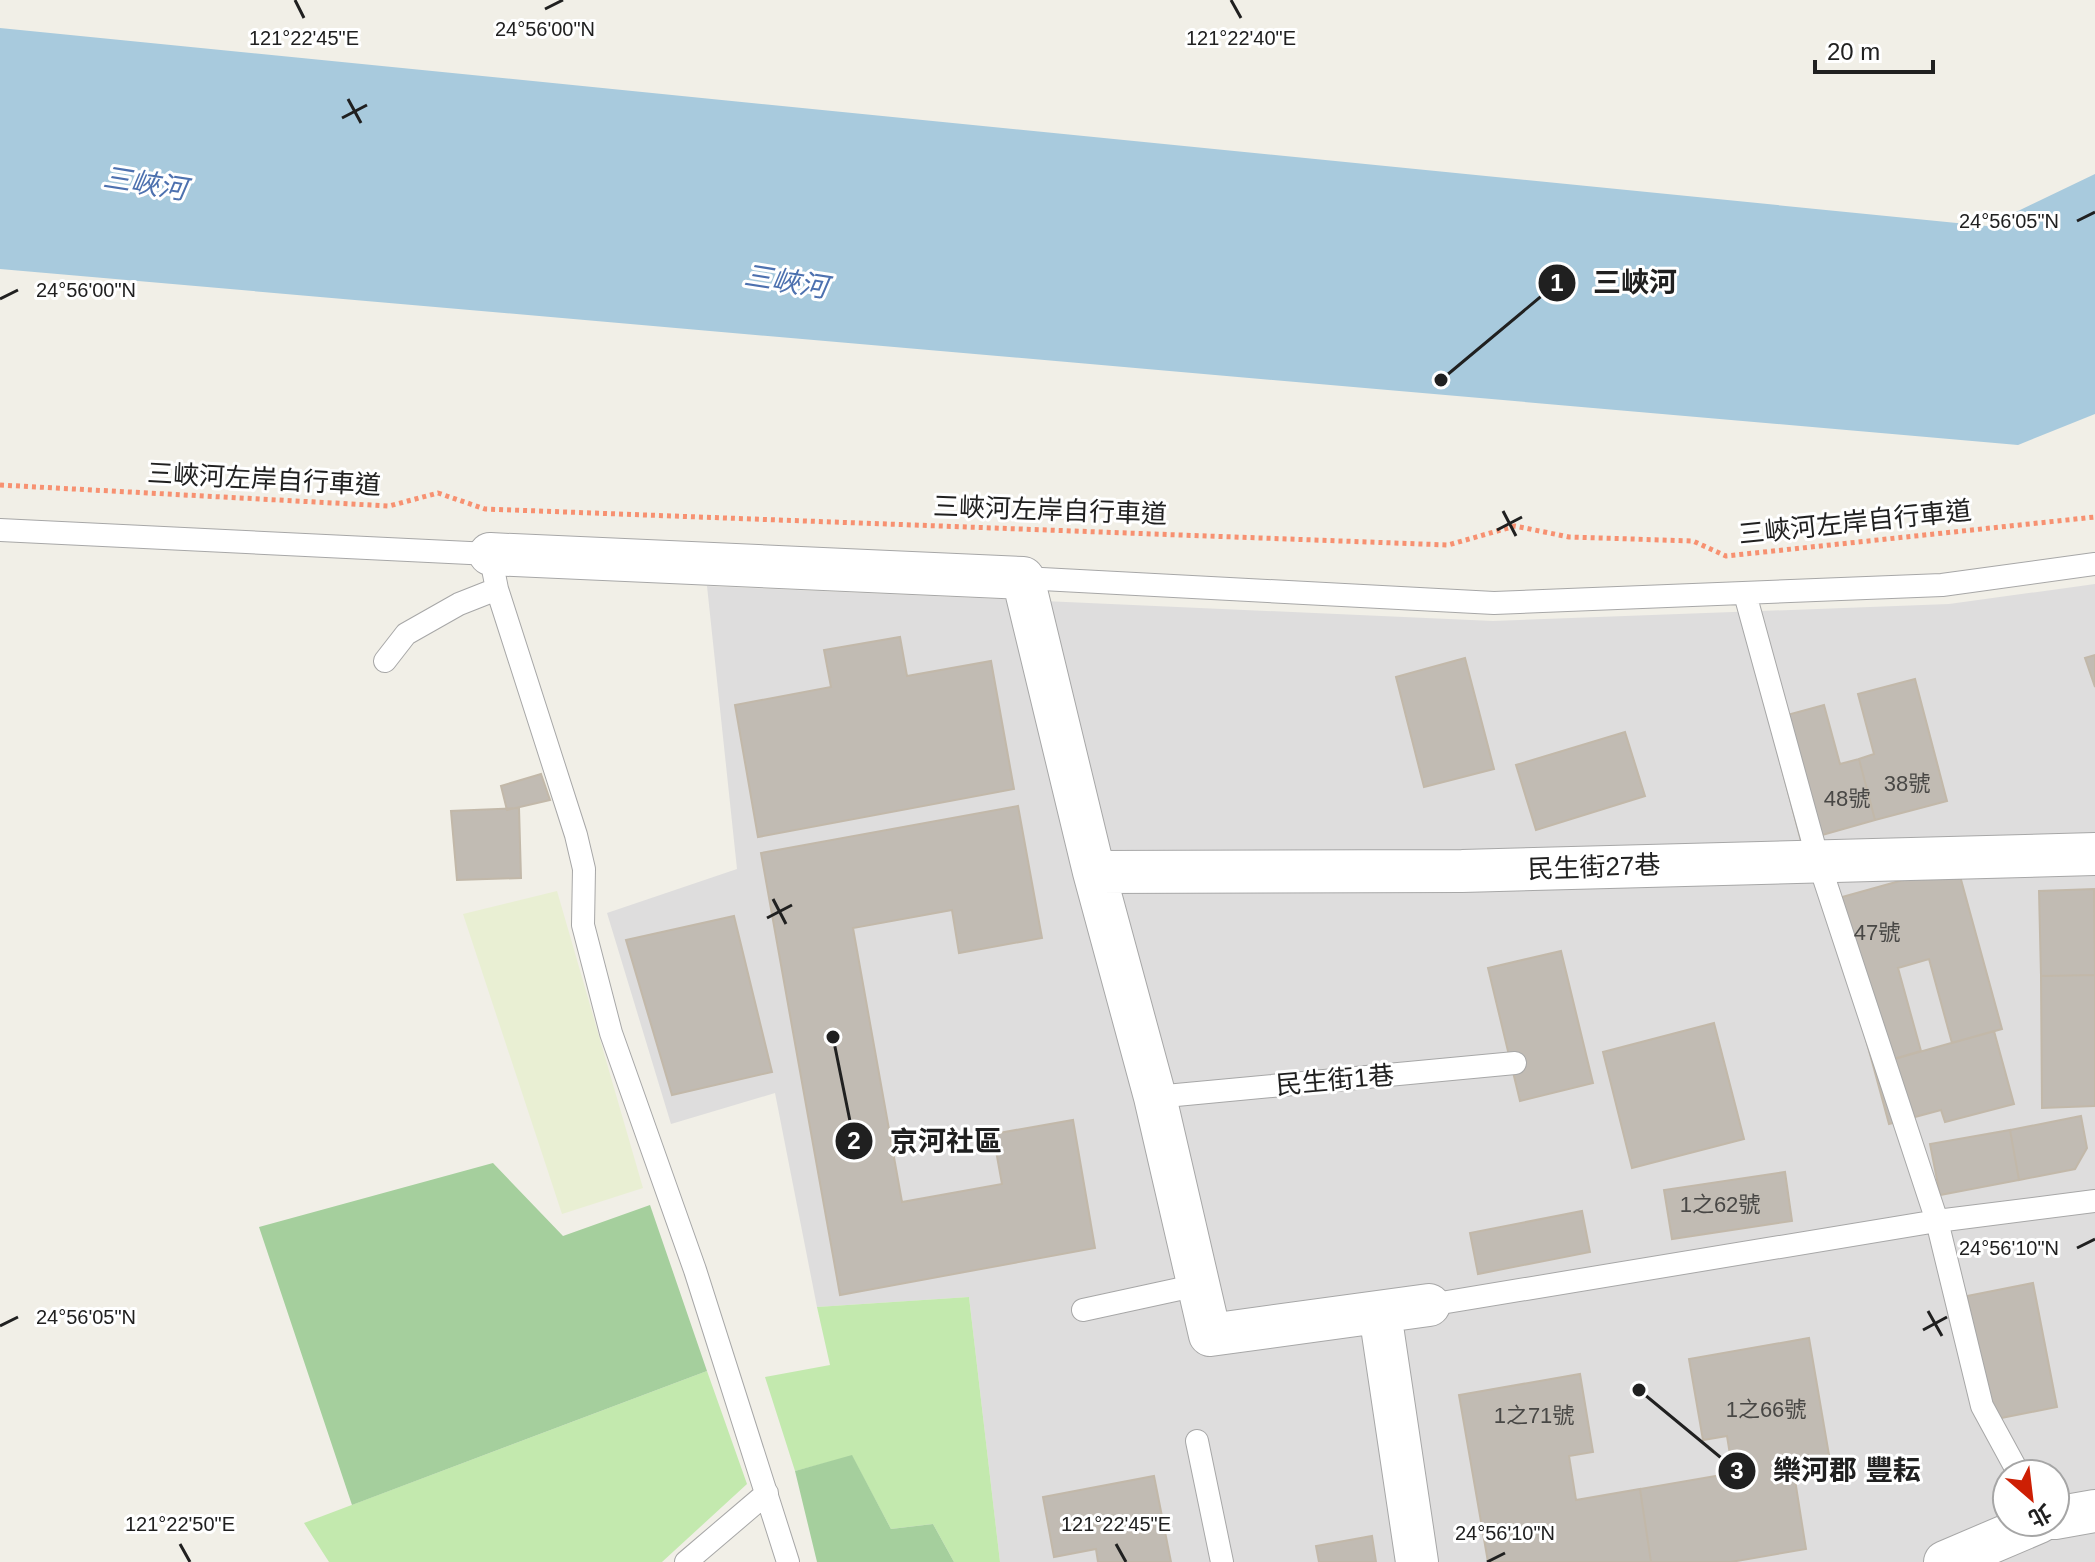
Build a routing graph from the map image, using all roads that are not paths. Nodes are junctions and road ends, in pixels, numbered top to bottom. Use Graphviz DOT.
graph roads {
  1 [pos="0,530"];
  2 [pos="2095,564"];
  3 [pos="494,572"];
  4 [pos="1023,578"];
  5 [pos="1745,594"];
  6 [pos="385,661"];
  7 [pos="2095,855"];
  8 [pos="1818,860"];
  9 [pos="1094,872"];
  10 [pos="1515,1063"];
  11 [pos="1155,1097"];
  12 [pos="2095,1201"];
  13 [pos="1937,1221"];
  14 [pos="1198,1285"];
  15 [pos="1429,1305"];
  16 [pos="1083,1310"];
  17 [pos="1380,1313"];
  18 [pos="1197,1441"];
  19 [pos="2010,1458"];
  20 [pos="767,1493"];
  21 [pos="2095,1511"];
  22 [pos="2071,1515"];
  23 [pos="2001,1538"];
  24 [pos="686,1562"];
  25 [pos="788,1562"];
  26 [pos="1222,1562"];
  27 [pos="1417,1562"];
  28 [pos="1945,1562"];
  1 -- 3 [label="lane"];
  2 -- 5 [label="lane"];
  3 -- 4 [label="street"];
  3 -- 6 [label="lane"];
  3 -- 20 [label="lane"];
  4 -- 5 [label="lane"];
  4 -- 9 [label="street"];
  5 -- 8 [label="lane"];
  7 -- 8 [label="street, 民生街27巷"];
  8 -- 9 [label="street, 民生街27巷"];
  8 -- 13 [label="lane"];
  9 -- 11 [label="street"];
  10 -- 11 [label="lane, 民生街1巷"];
  11 -- 14 [label="street"];
  12 -- 13 [label="lane"];
  13 -- 15 [label="lane"];
  13 -- 19 [label="lane"];
  14 -- 16 [label="lane"];
  14 -- 17 [label="street"];
  15 -- 17 [label="street"];
  17 -- 27 [label="street"];
  18 -- 26 [label="lane"];
  20 -- 24 [label="lane"];
  20 -- 25 [label="lane"];
  21 -- 22 [label="street"];
  23 -- 28 [label="street"];
}
